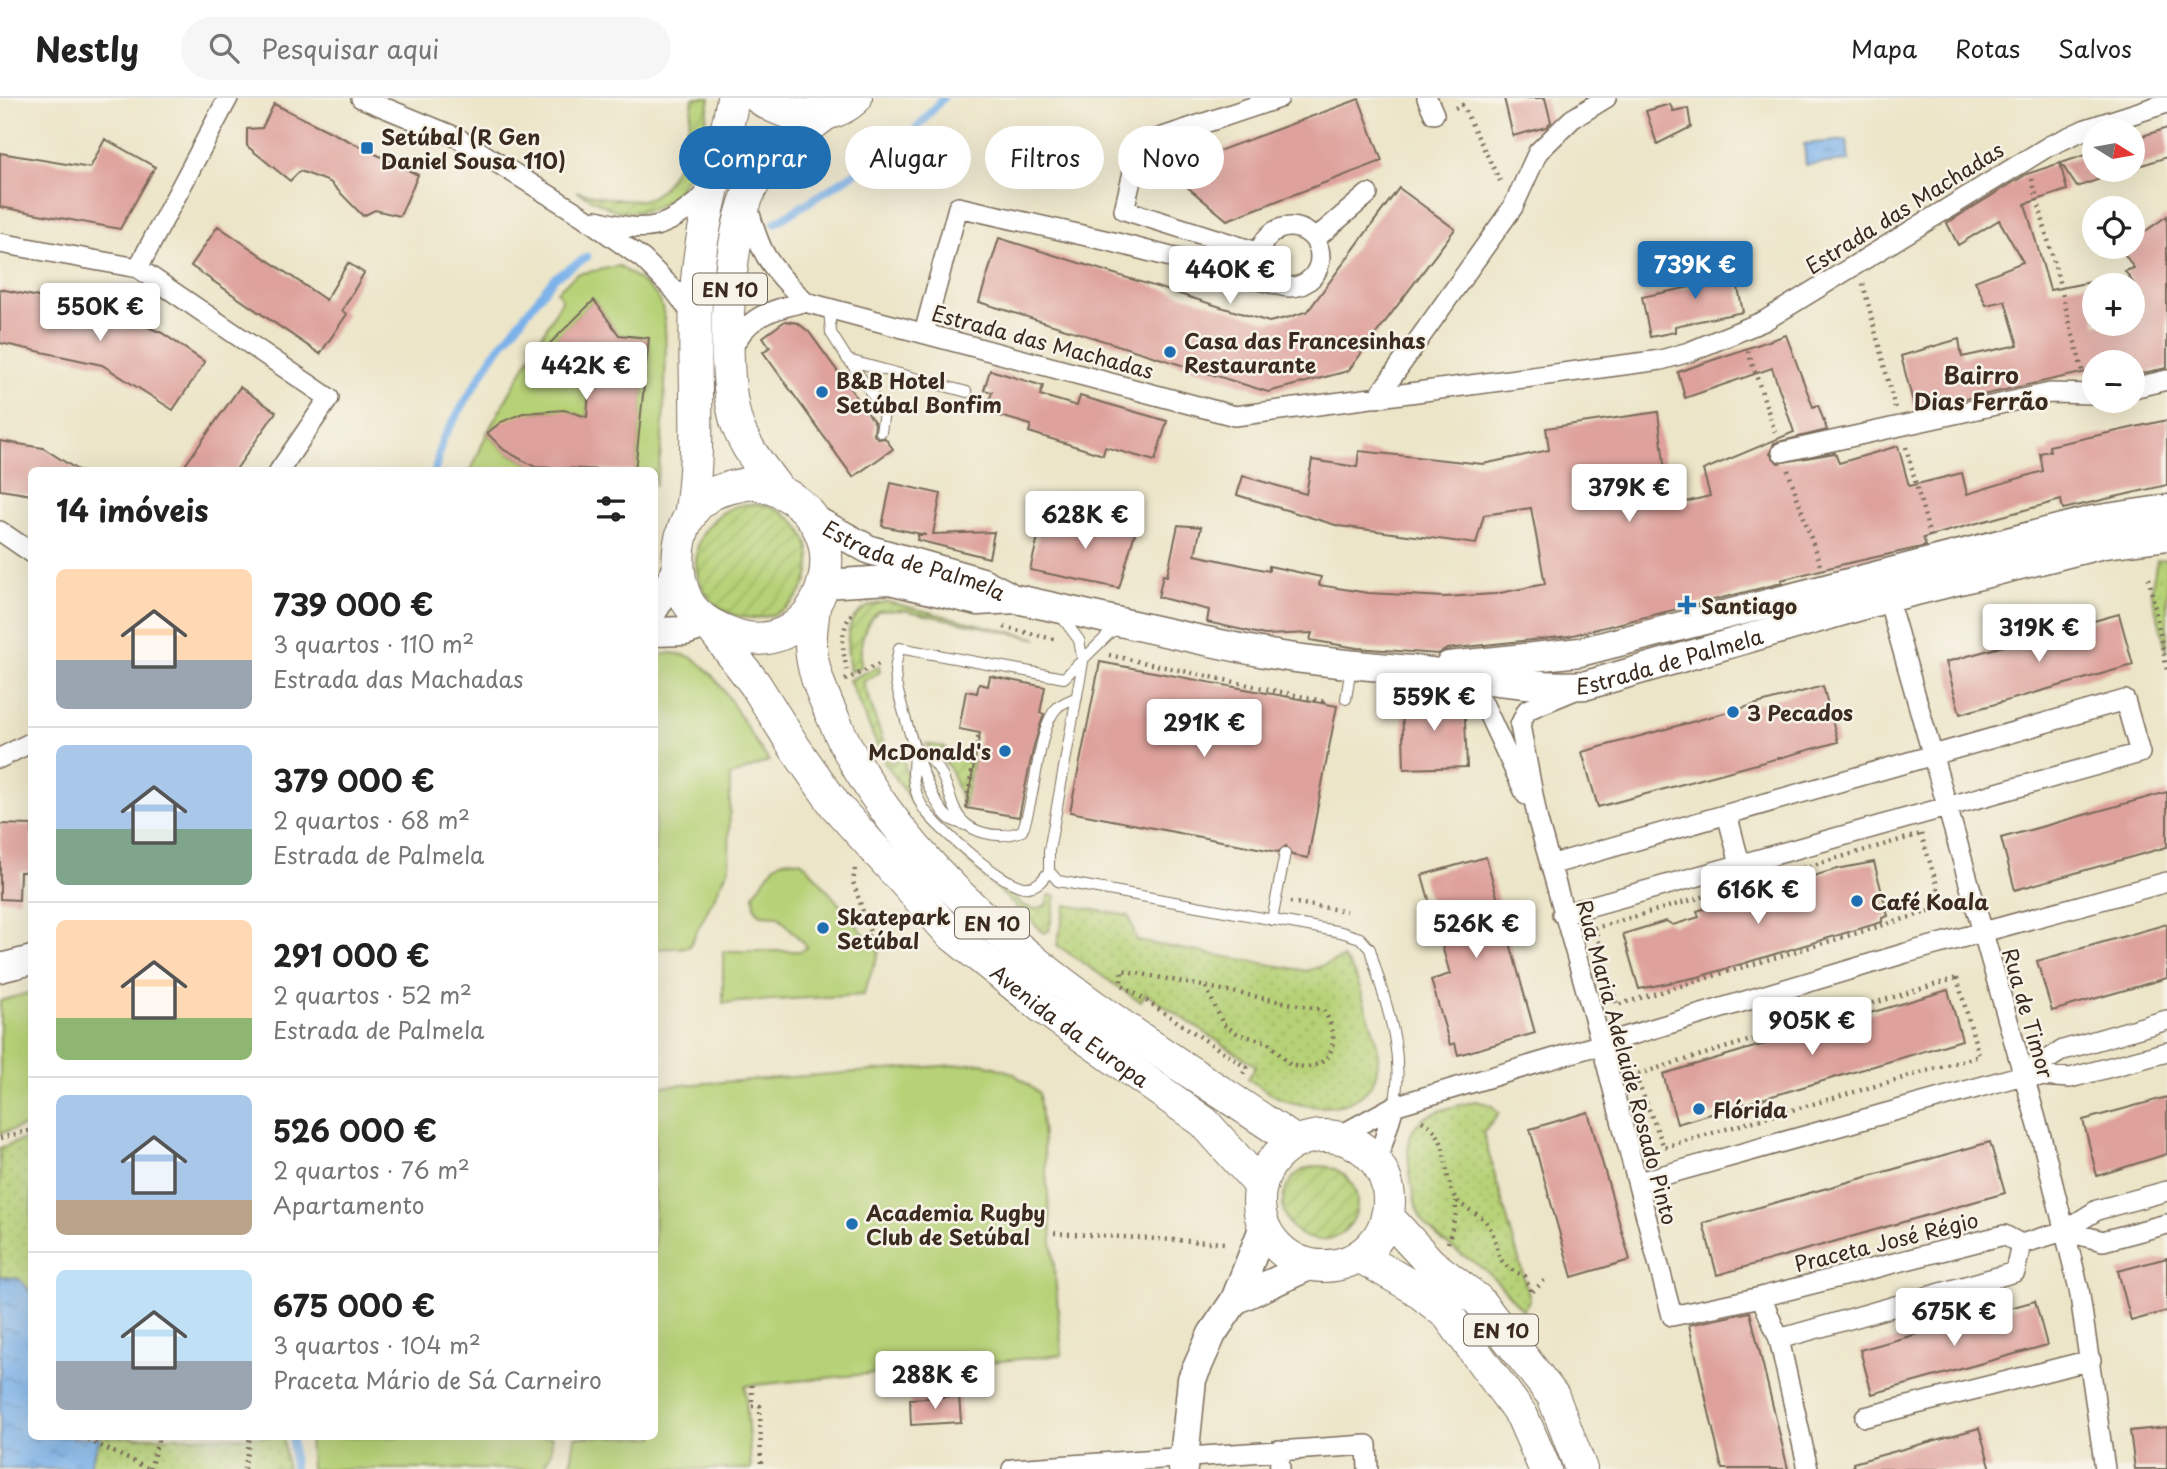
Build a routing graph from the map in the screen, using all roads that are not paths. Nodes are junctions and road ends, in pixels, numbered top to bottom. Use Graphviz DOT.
graph roads {
  1 [pos="361,98"];
  2 [pos="733,98"];
  3 [pos="759,98"];
  4 [pos="856,98"];
  5 [pos="1279,98"];
  6 [pos="1606,98"];
  7 [pos="226,99"];
  8 [pos="2167,103"];
  9 [pos="826,114"];
  10 [pos="712,190"];
  11 [pos="1368,194"];
  12 [pos="747,202"];
  13 [pos="584,217"];
  14 [pos="1315,239"];
  15 [pos="0,243"];
  16 [pos="1260,253"];
  17 [pos="138,268"];
  18 [pos="1279,285"];
  19 [pos="805,302"];
  20 [pos="829,308"];
  21 [pos="695,318"];
  22 [pos="924,332"];
  23 [pos="729,360"];
  24 [pos="848,360"];
  25 [pos="2167,380"];
  26 [pos="2145,385"];
  27 [pos="967,393"];
  28 [pos="2082,394"];
  29 [pos="1377,398"];
  30 [pos="881,432"];
  31 [pos="1782,452"];
  32 [pos="282,467"];
  33 [pos="776,487"];
  34 [pos="2167,509"];
  35 [pos="690,516"];
  36 [pos="815,520"];
  37 [pos="0,531"];
  38 [pos="2167,536"];
  39 [pos="28,550"];
  40 [pos="678,568"];
  41 [pos="1884,586"];
  42 [pos="819,596"];
  43 [pos="1016,599"];
  44 [pos="658,602"];
  45 [pos="1052,607"];
  46 [pos="708,623"];
  47 [pos="1131,624"];
  48 [pos="658,632"];
  49 [pos="1083,662"];
  50 [pos="1351,666"];
  51 [pos="1412,670"];
  52 [pos="1466,678"];
  53 [pos="1587,684"];
  54 [pos="1077,697"];
  55 [pos="1346,699"];
  56 [pos="28,744"];
  57 [pos="915,747"];
  58 [pos="1933,757"];
  59 [pos="0,758"];
  60 [pos="1946,807"];
  61 [pos="1727,814"];
  62 [pos="1538,821"];
  63 [pos="1285,853"];
  64 [pos="1740,864"];
  65 [pos="1550,865"];
  66 [pos="1049,871"];
  67 [pos="2167,881"];
  68 [pos="1563,914"];
  69 [pos="1272,919"];
  70 [pos="1983,931"];
  71 [pos="28,961"];
  72 [pos="0,968"];
  73 [pos="2167,1020"];
  74 [pos="1601,1043"];
  75 [pos="2167,1052"];
  76 [pos="2023,1074"];
  77 [pos="1394,1106"];
  78 [pos="1337,1137"];
  79 [pos="1296,1142"];
  80 [pos="1377,1163"];
  81 [pos="1639,1182"];
  82 [pos="1261,1186"];
  83 [pos="2167,1191"];
  84 [pos="1387,1216"];
  85 [pos="2167,1224"];
  86 [pos="1264,1226"];
  87 [pos="2064,1231"];
  88 [pos="2021,1244"];
  89 [pos="1359,1256"];
  90 [pos="1311,1265"];
  91 [pos="1761,1297"];
  92 [pos="1235,1300"];
  93 [pos="1672,1315"];
  94 [pos="1779,1339"];
  95 [pos="2091,1360"];
  96 [pos="1865,1417"];
  97 [pos="1279,1459"];
  98 [pos="1183,1463"];
  99 [pos="1012,1469"];
  100 [pos="1368,1469"];
  101 [pos="1545,1469"];
  102 [pos="1581,1469"];
  103 [pos="1808,1469"];
  104 [pos="2105,1469"];
  1 -- 13 [label="street"];
  2 -- 10 [label="main road, EN 10"];
  3 -- 9 [label="main road, EN 10"];
  4 -- 9 [label="main road, EN 10"];
  5 -- 16 [label="street"];
  6 -- 29 [label="street"];
  7 -- 17 [label="street"];
  8 -- 29 [label="street, Estrada das Machadas"];
  9 -- 12 [label="main road, EN 10"];
  10 -- 13 [label="street"];
  10 -- 21 [label="main road, EN 10"];
  11 -- 14 [label="street"];
  12 -- 19 [label="street"];
  12 -- 23 [label="main road, EN 10"];
  13 -- 21 [label="street"];
  14 -- 16 [label="street"];
  14 -- 18 [label="street"];
  15 -- 17 [label="street"];
  16 -- 18 [label="street"];
  17 -- 32 [label="street"];
  18 -- 22 [label="street"];
  19 -- 20 [label="street, Estrada das Machadas"];
  19 -- 23 [label="street, Estrada das Machadas"];
  20 -- 22 [label="street, Estrada das Machadas"];
  20 -- 24 [label="lane"];
  21 -- 35 [label="main road, EN 10"];
  22 -- 29 [label="street, Estrada das Machadas"];
  23 -- 33 [label="main road, EN 10"];
  24 -- 27 [label="lane"];
  24 -- 30 [label="lane"];
  25 -- 26 [label="street"];
  28 -- 31 [label="street"];
  33 -- 35 [label="main road"];
  33 -- 36 [label="main road, EN 10"];
  34 -- 41 [label="street, Estrada de Palmela"];
  35 -- 40 [label="main road, EN 10"];
  36 -- 42 [label="main road, EN 10"];
  36 -- 43 [label="street, Estrada de Palmela"];
  37 -- 39 [label="street"];
  38 -- 41 [label="street, Estrada de Palmela"];
  40 -- 44 [label="street"];
  40 -- 46 [label="main road, EN 10"];
  41 -- 51 [label="street, Estrada de Palmela"];
  41 -- 53 [label="street, Estrada de Palmela"];
  41 -- 58 [label="street, Rua de Timor"];
  42 -- 43 [label="street, Estrada de Palmela"];
  42 -- 46 [label="main road, EN 10"];
  42 -- 79 [label="main road, Avenida da Europa / EN 10"];
  43 -- 45 [label="street, Estrada de Palmela"];
  45 -- 47 [label="street, Estrada de Palmela"];
  45 -- 49 [label="lane"];
  46 -- 48 [label="street"];
  46 -- 82 [label="main road, Avenida da Europa / EN 10"];
  47 -- 49 [label="lane"];
  47 -- 50 [label="street, Estrada de Palmela"];
  49 -- 54 [label="lane"];
  49 -- 57 [label="lane"];
  50 -- 51 [label="street, Estrada de Palmela"];
  50 -- 55 [label="lane"];
  51 -- 52 [label="street, Estrada de Palmela"];
  52 -- 53 [label="street, Estrada de Palmela"];
  52 -- 62 [label="street, Rua Maria Adelaide Rosado Pinto"];
  53 -- 62 [label="street, Rua Maria Adelaide Rosado Pinto"];
  54 -- 57 [label="lane"];
  54 -- 66 [label="lane"];
  56 -- 59 [label="street"];
  57 -- 66 [label="lane"];
  58 -- 60 [label="street, Rua de Timor"];
  58 -- 60 [label="street"];
  58 -- 61 [label="street"];
  60 -- 64 [label="street"];
  60 -- 70 [label="street, Rua de Timor"];
  61 -- 64 [label="street"];
  61 -- 65 [label="street"];
  62 -- 65 [label="street, Rua Maria Adelaide Rosado Pinto"];
  63 -- 69 [label="lane"];
  64 -- 68 [label="street"];
  65 -- 68 [label="street, Rua Maria Adelaide Rosado Pinto"];
  66 -- 69 [label="lane"];
  67 -- 70 [label="street"];
  68 -- 74 [label="street, Rua Maria Adelaide Rosado Pinto"];
  69 -- 77 [label="lane"];
  70 -- 74 [label="street"];
  70 -- 76 [label="street, Rua de Timor"];
  71 -- 72 [label="street"];
  73 -- 76 [label="street"];
  74 -- 77 [label="street"];
  74 -- 81 [label="street, Rua Maria Adelaide Rosado Pinto"];
  75 -- 76 [label="street"];
  76 -- 81 [label="street"];
  76 -- 87 [label="street, Rua de Timor"];
  77 -- 78 [label="street"];
  77 -- 80 [label="street"];
  78 -- 79 [label="main road"];
  78 -- 80 [label="main road"];
  79 -- 82 [label="main road"];
  80 -- 84 [label="main road"];
  81 -- 93 [label="street, Rua Maria Adelaide Rosado Pinto"];
  82 -- 86 [label="main road"];
  83 -- 87 [label="street, Praceta José Régio"];
  84 -- 89 [label="main road"];
  84 -- 102 [label="main road, EN 10"];
  85 -- 87 [label="street"];
  86 -- 90 [label="main road"];
  86 -- 92 [label="street"];
  87 -- 88 [label="street, Praceta José Régio"];
  87 -- 95 [label="street, Rua de Timor"];
  88 -- 91 [label="street, Praceta José Régio"];
  88 -- 94 [label="street"];
  89 -- 90 [label="main road"];
  89 -- 101 [label="main road, EN 10"];
  90 -- 92 [label="street"];
  91 -- 93 [label="street, Praceta José Régio"];
  91 -- 94 [label="street"];
  92 -- 98 [label="street"];
  94 -- 103 [label="street"];
  95 -- 96 [label="street"];
  95 -- 104 [label="street, Rua de Timor"];
  97 -- 98 [label="street"];
  97 -- 100 [label="street"];
  98 -- 99 [label="street"];
}
